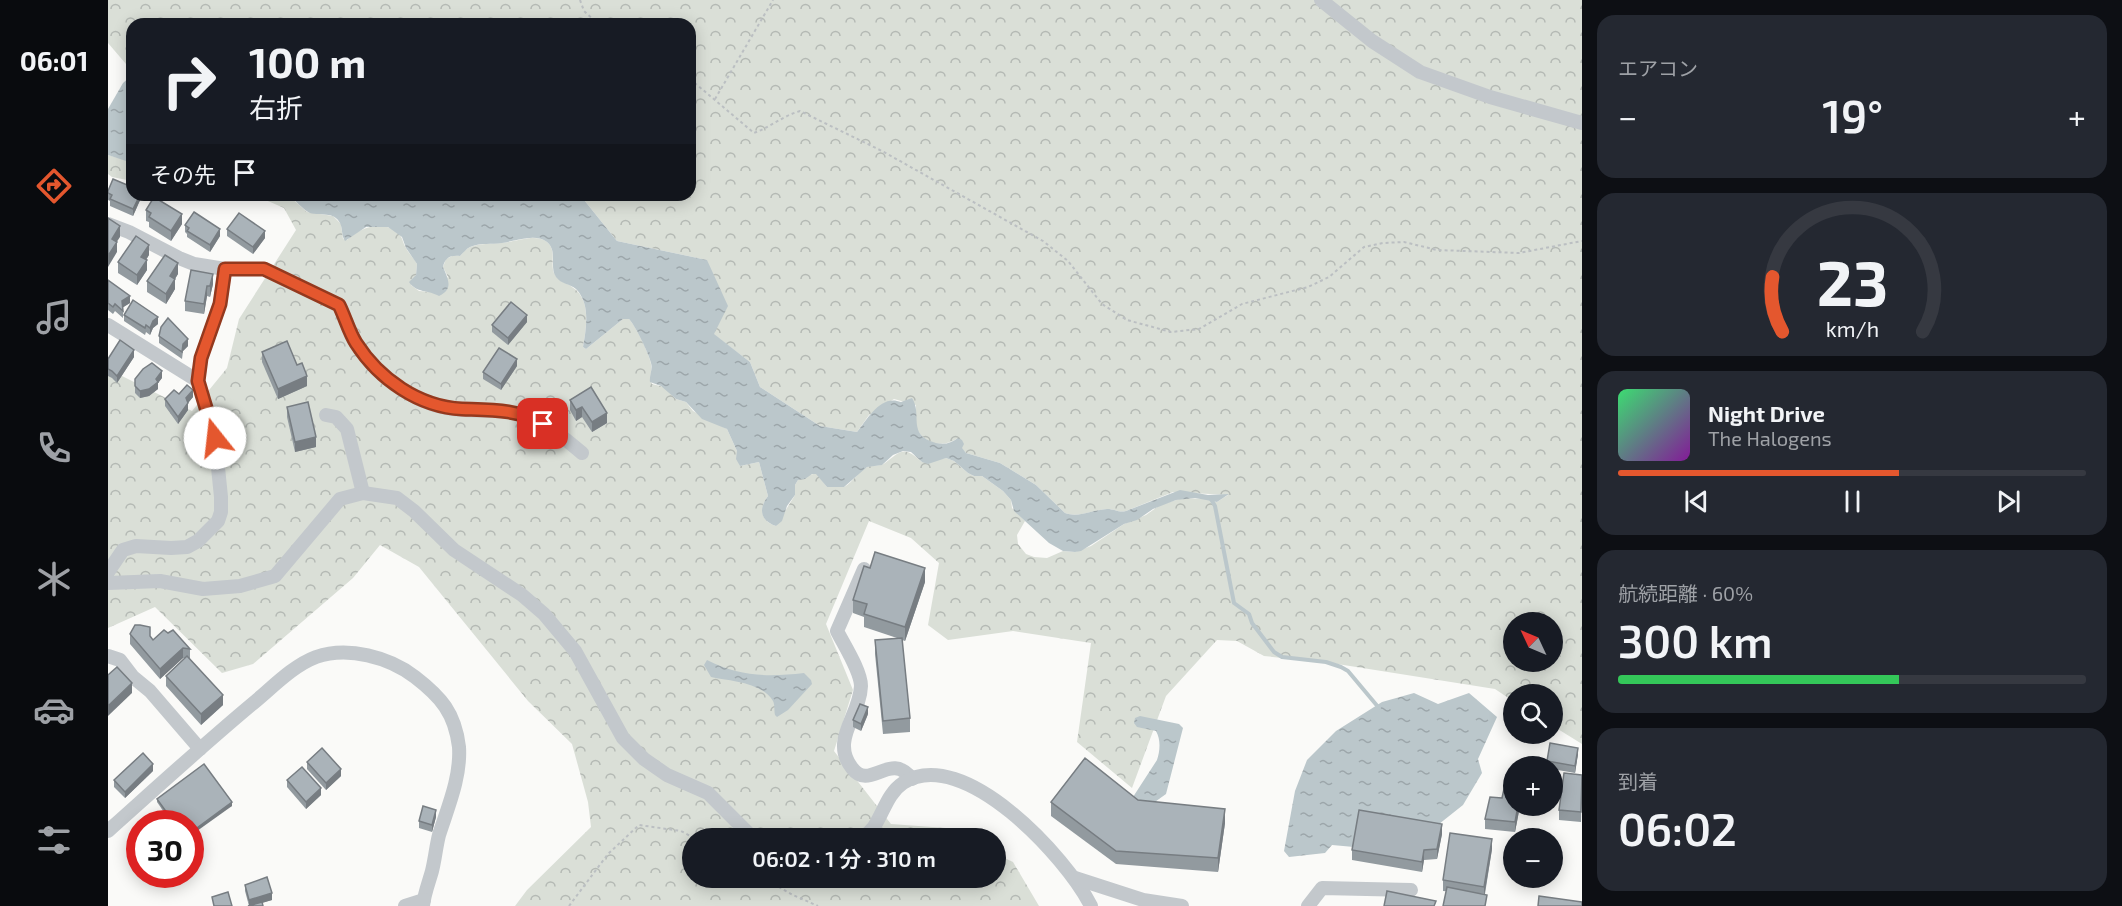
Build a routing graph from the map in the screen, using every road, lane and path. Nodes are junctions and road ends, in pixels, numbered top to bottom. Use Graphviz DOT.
graph roads {
  1 [pos="580,0"];
  2 [pos="772,0"];
  3 [pos="1321,0"];
  4 [pos="592,18"];
  5 [pos="696,85"];
  6 [pos="715,99"];
  7 [pos="1582,123"];
  8 [pos="108,224"];
  9 [pos="1582,241"];
  10 [pos="225,269"];
  11 [pos="108,325"];
  12 [pos="198,381"];
  13 [pos="326,415"];
  14 [pos="582,453"];
  15 [pos="363,493"];
  16 [pos="864,569"];
  17 [pos="108,572"];
  18 [pos="108,583"];
  19 [pos="108,656"];
  20 [pos="200,749"];
  21 [pos="912,779"];
  22 [pos="743,828"];
  23 [pos="873,828"];
  24 [pos="108,831"];
  25 [pos="682,832"];
  26 [pos="1075,878"];
  27 [pos="781,888"];
  28 [pos="1411,890"];
  29 [pos="424,903"];
  30 [pos="405,906"];
  31 [pos="569,906"];
  32 [pos="818,906"];
  33 [pos="1091,906"];
  34 [pos="1182,906"];
  35 [pos="1308,906"];
  1 -- 4 [label="path"];
  2 -- 6 [label="path"];
  3 -- 7 [label="street"];
  5 -- 6 [label="path"];
  6 -- 9 [label="path"];
  8 -- 10 [label="street"];
  10 -- 12 [label="street"];
  10 -- 14 [label="street"];
  11 -- 12 [label="street"];
  12 -- 17 [label="street"];
  13 -- 15 [label="street"];
  15 -- 18 [label="street"];
  15 -- 22 [label="street"];
  16 -- 21 [label="street"];
  19 -- 20 [label="street"];
  20 -- 24 [label="street"];
  20 -- 29 [label="street"];
  21 -- 23 [label="street"];
  21 -- 26 [label="street"];
  25 -- 31 [label="path"];
  26 -- 33 [label="street"];
  26 -- 34 [label="street"];
  27 -- 32 [label="path"];
  28 -- 35 [label="street"];
  29 -- 30 [label="street"];
}
